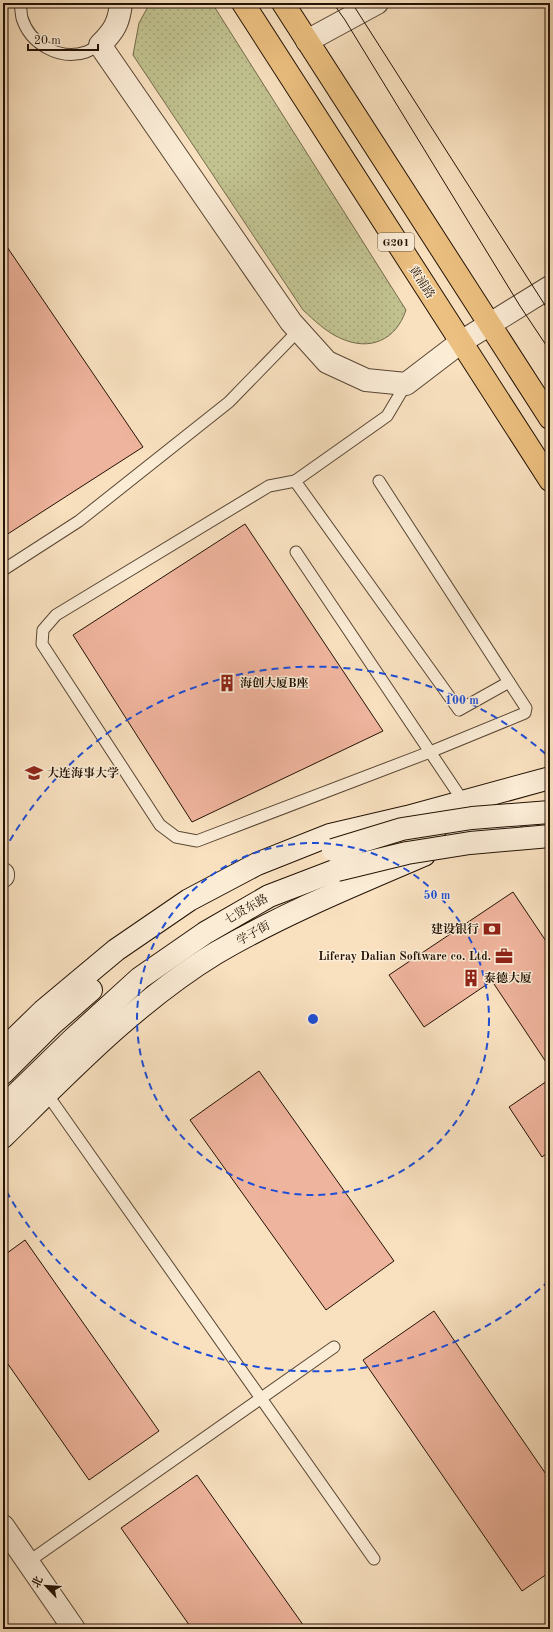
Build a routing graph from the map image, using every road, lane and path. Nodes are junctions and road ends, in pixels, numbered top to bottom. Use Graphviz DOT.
graph roads {
  1 [pos="20,3"];
  2 [pos="121,3"];
  3 [pos="243,3"];
  4 [pos="283,3"];
  5 [pos="377,3"];
  6 [pos="307,41"];
  7 [pos="100,45"];
  8 [pos="550,288"];
  9 [pos="489,324"];
  10 [pos="298,330"];
  11 [pos="461,342"];
  12 [pos="406,384"];
  13 [pos="550,418"];
  14 [pos="550,480"];
  15 [pos="295,481"];
  16 [pos="379,481"];
  17 [pos="296,552"];
  18 [pos="3,570"];
  19 [pos="510,682"];
  20 [pos="430,752"];
  21 [pos="550,778"];
  22 [pos="463,801"];
  23 [pos="550,802"];
  24 [pos="550,812"];
  25 [pos="550,836"];
  26 [pos="335,860"];
  27 [pos="3,1050"];
  28 [pos="3,1073"];
  29 [pos="47,1094"];
  30 [pos="3,1107"];
  31 [pos="3,1137"];
  32 [pos="334,1348"];
  33 [pos="261,1398"];
  34 [pos="3,1526"];
  35 [pos="374,1559"];
  36 [pos="28,1562"];
  37 [pos="74,1629"];
  1 -- 7 [label="lane"];
  2 -- 7 [label="main road"];
  3 -- 11 [label="highway, 黄浦路 / G201"];
  4 -- 6 [label="highway, G201"];
  5 -- 6 [label="main road"];
  6 -- 9 [label="highway, G201"];
  7 -- 10 [label="main road"];
  8 -- 9 [label="main road"];
  9 -- 11 [label="main road"];
  9 -- 13 [label="highway, G201"];
  10 -- 12 [label="main road"];
  10 -- 18 [label="lane"];
  11 -- 12 [label="main road"];
  11 -- 14 [label="highway, 黄浦路 / G201"];
  12 -- 15 [label="lane"];
  15 -- 19 [label="lane"];
  15 -- 20 [label="lane"];
  16 -- 19 [label="lane"];
  17 -- 20 [label="lane"];
  19 -- 20 [label="lane"];
  20 -- 22 [label="lane"];
  21 -- 22 [label="main road"];
  22 -- 27 [label="main road"];
  23 -- 29 [label="main road, 学子街"];
  24 -- 26 [label="main road, 七贤东路, bridge"];
  25 -- 26 [label="main road, 七贤东路, bridge"];
  26 -- 28 [label="main road, 七贤东路"];
  26 -- 30 [label="main road, 七贤东路"];
  29 -- 31 [label="main road, 学子街"];
  29 -- 33 [label="lane"];
  32 -- 33 [label="lane"];
  33 -- 35 [label="lane"];
  33 -- 36 [label="lane"];
  34 -- 36 [label="main road"];
  36 -- 37 [label="main road"];
}
